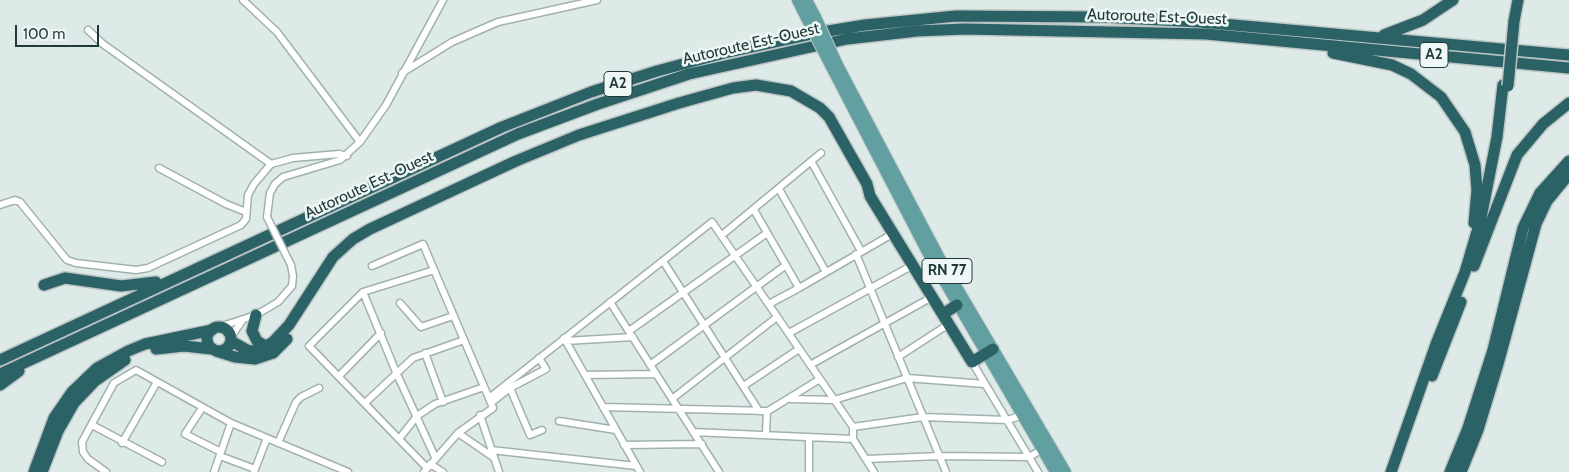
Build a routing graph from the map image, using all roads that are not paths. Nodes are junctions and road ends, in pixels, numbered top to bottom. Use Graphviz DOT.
graph roads {
  1 [pos="243,0"];
  2 [pos="443,0"];
  3 [pos="598,0"];
  4 [pos="797,0"];
  5 [pos="807,0"];
  6 [pos="1453,0"];
  7 [pos="1511,0"];
  8 [pos="1518,0"];
  9 [pos="812,19"];
  10 [pos="1511,20"];
  11 [pos="88,30"];
  12 [pos="1376,38"];
  13 [pos="1298,43"];
  14 [pos="1569,46"];
  15 [pos="1516,50"];
  16 [pos="1569,55"];
  17 [pos="835,66"];
  18 [pos="1569,68"];
  19 [pos="402,74"];
  20 [pos="1506,85"];
  21 [pos="1569,103"];
  22 [pos="360,142"];
  23 [pos="821,152"];
  24 [pos="347,156"];
  25 [pos="811,161"];
  26 [pos="1569,161"];
  27 [pos="272,164"];
  28 [pos="159,168"];
  29 [pos="1569,174"];
  30 [pos="779,189"];
  31 [pos="873,200"];
  32 [pos="0,205"];
  33 [pos="754,210"];
  34 [pos="246,212"];
  35 [pos="894,232"];
  36 [pos="767,233"];
  37 [pos="722,235"];
  38 [pos="858,253"];
  39 [pos="735,256"];
  40 [pos="1477,258"];
  41 [pos="663,261"];
  42 [pos="786,265"];
  43 [pos="913,265"];
  44 [pos="372,266"];
  45 [pos="434,270"];
  46 [pos="826,272"];
  47 [pos="170,280"];
  48 [pos="44,285"];
  49 [pos="756,286"];
  50 [pos="799,288"];
  51 [pos="870,289"];
  52 [pos="363,292"];
  53 [pos="683,292"];
  54 [pos="932,297"];
  55 [pos="610,302"];
  56 [pos="1453,302"];
  57 [pos="400,303"];
  58 [pos="769,304"];
  59 [pos="958,306"];
  60 [pos="943,314"];
  61 [pos="256,316"];
  62 [pos="453,316"];
  63 [pos="778,317"];
  64 [pos="242,321"];
  65 [pos="704,324"];
  66 [pos="885,324"];
  67 [pos="949,324"];
  68 [pos="216,328"];
  69 [pos="382,333"];
  70 [pos="789,333"];
  71 [pos="631,334"];
  72 [pos="231,339"];
  73 [pos="564,339"];
  74 [pos="464,340"];
  75 [pos="267,347"];
  76 [pos="799,348"];
  77 [pos="214,350"];
  78 [pos="48,351"];
  79 [pos="989,351"];
  80 [pos="425,353"];
  81 [pos="725,356"];
  82 [pos="898,357"];
  83 [pos="539,358"];
  84 [pos="0,360"];
  85 [pos="972,362"];
  86 [pos="650,364"];
  87 [pos="810,365"];
  88 [pos="396,372"];
  89 [pos="0,374"];
  90 [pos="656,374"];
  91 [pos="584,375"];
  92 [pos="339,376"];
  93 [pos="906,378"];
  94 [pos="820,379"];
  95 [pos="157,382"];
  96 [pos="985,384"];
  97 [pos="0,385"];
  98 [pos="744,385"];
  99 [pos="484,386"];
  100 [pos="319,388"];
  101 [pos="510,388"];
  102 [pos="672,399"];
  103 [pos="789,399"];
  104 [pos="490,400"];
  105 [pos="834,400"];
  106 [pos="443,402"];
  107 [pos="365,403"];
  108 [pos="603,407"];
  109 [pos="202,408"];
  110 [pos="679,409"];
  111 [pos="759,411"];
  112 [pos="767,411"];
  113 [pos="1028,414"];
  114 [pos="480,415"];
  115 [pos="416,416"];
  116 [pos="923,417"];
  117 [pos="1007,420"];
  118 [pos="558,421"];
  119 [pos="231,423"];
  120 [pos="92,425"];
  121 [pos="852,427"];
  122 [pos="542,430"];
  123 [pos="616,430"];
  124 [pos="693,432"];
  125 [pos="458,433"];
  126 [pos="766,434"];
  127 [pos="267,438"];
  128 [pos="809,438"];
  129 [pos="400,439"];
  130 [pos="853,439"];
  131 [pos="122,443"];
  132 [pos="278,443"];
  133 [pos="624,444"];
  134 [pos="702,444"];
  135 [pos="1400,448"];
  136 [pos="1043,449"];
  137 [pos="492,453"];
  138 [pos="220,454"];
  139 [pos="940,456"];
  140 [pos="435,457"];
  141 [pos="1029,457"];
  142 [pos="866,459"];
  143 [pos="162,462"];
  144 [pos="1055,465"];
  145 [pos="427,468"];
  146 [pos="638,469"];
  147 [pos="255,471"];
  148 [pos="34,472"];
  149 [pos="42,472"];
  150 [pos="106,472"];
  151 [pos="214,472"];
  152 [pos="348,472"];
  153 [pos="444,472"];
  154 [pos="499,472"];
  155 [pos="719,472"];
  156 [pos="809,472"];
  157 [pos="874,472"];
  158 [pos="946,472"];
  159 [pos="1038,472"];
  160 [pos="1066,472"];
  161 [pos="1391,472"];
  162 [pos="1450,472"];
  163 [pos="1461,472"];
  1 -- 22 [label="street"];
  2 -- 19 [label="street"];
  3 -- 19 [label="street"];
  4 -- 9 [label="main road"];
  5 -- 9 [label="main road"];
  6 -- 12 [label="highway"];
  7 -- 10 [label="highway"];
  8 -- 10 [label="highway"];
  9 -- 17 [label="main road, bridge"];
  10 -- 20 [label="highway, bridge"];
  11 -- 27 [label="street"];
  12 -- 15 [label="highway, Autoroute Est-Ouest / A2"];
  12 -- 47 [label="highway, Autoroute Est-Ouest / A2"];
  13 -- 18 [label="highway, Autoroute Est-Ouest / A2"];
  13 -- 56 [label="highway"];
  13 -- 78 [label="highway, Autoroute Est-Ouest / A2"];
  14 -- 15 [label="highway"];
  15 -- 16 [label="highway, Autoroute Est-Ouest / A2"];
  17 -- 59 [label="main road"];
  17 -- 79 [label="main road, RN 77"];
  19 -- 22 [label="street"];
  20 -- 40 [label="highway"];
  20 -- 56 [label="highway"];
  21 -- 40 [label="highway"];
  22 -- 24 [label="street"];
  23 -- 25 [label="street"];
  24 -- 27 [label="street"];
  24 -- 61 [label="street, bridge"];
  25 -- 30 [label="street"];
  25 -- 38 [label="street"];
  26 -- 162 [label="highway"];
  27 -- 34 [label="street"];
  28 -- 34 [label="street"];
  29 -- 163 [label="highway"];
  30 -- 33 [label="street"];
  30 -- 46 [label="street"];
  31 -- 35 [label="highway"];
  31 -- 75 [label="highway"];
  31 -- 77 [label="highway"];
  32 -- 34 [label="street"];
  33 -- 36 [label="street"];
  33 -- 37 [label="street"];
  35 -- 38 [label="street"];
  35 -- 43 [label="highway"];
  36 -- 39 [label="street"];
  36 -- 42 [label="street"];
  37 -- 39 [label="street"];
  37 -- 41 [label="street"];
  38 -- 46 [label="street"];
  38 -- 51 [label="street"];
  39 -- 49 [label="street"];
  39 -- 53 [label="street"];
  40 -- 135 [label="highway"];
  41 -- 53 [label="street"];
  41 -- 55 [label="street"];
  42 -- 49 [label="street"];
  42 -- 50 [label="street"];
  43 -- 51 [label="street"];
  43 -- 54 [label="highway"];
  44 -- 45 [label="street"];
  45 -- 52 [label="street"];
  45 -- 62 [label="street"];
  46 -- 50 [label="street"];
  47 -- 48 [label="highway"];
  47 -- 84 [label="highway, Autoroute Est-Ouest / A2"];
  49 -- 58 [label="street"];
  49 -- 65 [label="street"];
  50 -- 58 [label="street"];
  51 -- 66 [label="street"];
  51 -- 70 [label="street"];
  52 -- 69 [label="street"];
  52 -- 92 [label="street"];
  53 -- 65 [label="street"];
  53 -- 71 [label="street"];
  54 -- 60 [label="highway"];
  54 -- 66 [label="street"];
  55 -- 71 [label="street"];
  55 -- 73 [label="street"];
  56 -- 135 [label="highway"];
  57 -- 62 [label="street"];
  58 -- 63 [label="street"];
  59 -- 60 [label="highway"];
  59 -- 79 [label="main road"];
  60 -- 67 [label="highway"];
  61 -- 64 [label="street"];
  61 -- 75 [label="highway"];
  62 -- 74 [label="street"];
  63 -- 70 [label="street"];
  63 -- 81 [label="street"];
  64 -- 68 [label="street"];
  64 -- 72 [label="street"];
  65 -- 81 [label="street"];
  65 -- 86 [label="street"];
  66 -- 82 [label="street"];
  66 -- 87 [label="street"];
  67 -- 82 [label="street"];
  67 -- 85 [label="highway"];
  68 -- 72 [label="highway"];
  68 -- 77 [label="highway"];
  68 -- 148 [label="highway"];
  69 -- 88 [label="street"];
  69 -- 92 [label="street"];
  70 -- 76 [label="street"];
  71 -- 73 [label="street"];
  71 -- 86 [label="street"];
  72 -- 75 [label="highway"];
  72 -- 77 [label="highway"];
  73 -- 83 [label="street"];
  73 -- 91 [label="street"];
  74 -- 80 [label="street"];
  74 -- 99 [label="street"];
  76 -- 87 [label="street"];
  76 -- 98 [label="street"];
  77 -- 149 [label="highway"];
  78 -- 89 [label="highway, Autoroute Est-Ouest / A2"];
  78 -- 97 [label="highway"];
  79 -- 85 [label="highway"];
  79 -- 113 [label="main road, RN 77"];
  80 -- 88 [label="street"];
  80 -- 106 [label="street"];
  81 -- 98 [label="street"];
  81 -- 102 [label="street"];
  82 -- 93 [label="street"];
  83 -- 101 [label="street"];
  83 -- 104 [label="street"];
  85 -- 96 [label="street"];
  86 -- 90 [label="street"];
  87 -- 94 [label="street"];
  88 -- 107 [label="street"];
  88 -- 115 [label="street"];
  90 -- 91 [label="street"];
  90 -- 102 [label="street"];
  91 -- 108 [label="street"];
  92 -- 107 [label="street"];
  93 -- 96 [label="street"];
  93 -- 105 [label="street"];
  93 -- 116 [label="street"];
  94 -- 103 [label="street"];
  94 -- 105 [label="street"];
  95 -- 109 [label="street"];
  95 -- 120 [label="street"];
  95 -- 131 [label="street"];
  96 -- 117 [label="street"];
  98 -- 111 [label="street"];
  99 -- 104 [label="street"];
  99 -- 106 [label="street"];
  100 -- 132 [label="street"];
  101 -- 104 [label="street"];
  101 -- 122 [label="street"];
  102 -- 110 [label="street"];
  103 -- 105 [label="street"];
  103 -- 112 [label="street"];
  104 -- 114 [label="street"];
  105 -- 121 [label="street"];
  106 -- 115 [label="street"];
  107 -- 129 [label="street"];
  108 -- 110 [label="street"];
  108 -- 123 [label="street"];
  109 -- 119 [label="street"];
  109 -- 138 [label="street"];
  110 -- 111 [label="street"];
  110 -- 124 [label="street"];
  111 -- 112 [label="street"];
  112 -- 126 [label="street"];
  113 -- 117 [label="street"];
  113 -- 136 [label="main road"];
  113 -- 144 [label="main road, RN 77"];
  114 -- 125 [label="street"];
  114 -- 137 [label="street"];
  115 -- 129 [label="street"];
  115 -- 140 [label="street"];
  116 -- 117 [label="street"];
  116 -- 121 [label="street"];
  116 -- 139 [label="street"];
  117 -- 141 [label="street"];
  118 -- 123 [label="street"];
  119 -- 127 [label="street"];
  119 -- 138 [label="street"];
  120 -- 131 [label="street"];
  120 -- 150 [label="street"];
  121 -- 130 [label="street"];
  123 -- 133 [label="street"];
  124 -- 126 [label="street"];
  124 -- 134 [label="street"];
  125 -- 137 [label="street"];
  125 -- 140 [label="street"];
  126 -- 128 [label="street"];
  127 -- 132 [label="street"];
  127 -- 147 [label="street"];
  128 -- 130 [label="street"];
  128 -- 156 [label="street"];
  129 -- 145 [label="street"];
  130 -- 142 [label="street"];
  131 -- 143 [label="street"];
  132 -- 152 [label="street"];
  133 -- 134 [label="street"];
  133 -- 146 [label="street"];
  134 -- 155 [label="street"];
  135 -- 161 [label="highway"];
  136 -- 141 [label="street"];
  136 -- 144 [label="main road"];
  137 -- 146 [label="street"];
  137 -- 154 [label="street"];
  138 -- 147 [label="street"];
  138 -- 151 [label="street"];
  139 -- 141 [label="street"];
  139 -- 142 [label="street"];
  139 -- 158 [label="street"];
  140 -- 145 [label="street"];
  141 -- 159 [label="street"];
  142 -- 157 [label="street"];
  144 -- 160 [label="main road, RN 77"];
  145 -- 153 [label="street"];
}
